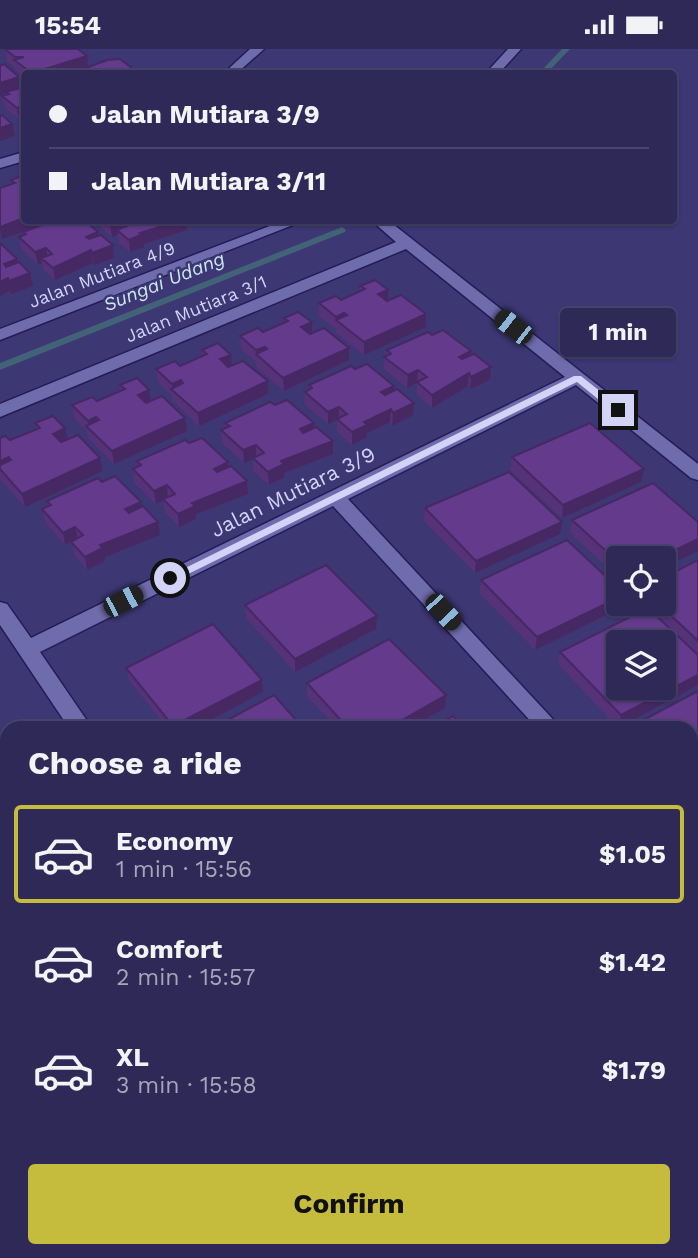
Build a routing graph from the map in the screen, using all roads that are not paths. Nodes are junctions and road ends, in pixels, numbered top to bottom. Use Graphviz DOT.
graph roads {
  1 [pos="258,49"];
  2 [pos="516,49"];
  3 [pos="234,70"];
  4 [pos="495,70"];
  5 [pos="21,157"];
  6 [pos="0,164"];
  7 [pos="287,224"];
  8 [pos="384,224"];
  9 [pos="407,243"];
  10 [pos="0,335"];
  11 [pos="577,378"];
  12 [pos="0,411"];
  13 [pos="698,474"];
  14 [pos="335,496"];
  15 [pos="0,609"];
  16 [pos="29,648"];
  17 [pos="76,721"];
  18 [pos="544,721"];
  1 -- 3 [label="street"];
  2 -- 4 [label="street"];
  5 -- 6 [label="street"];
  7 -- 10 [label="street, Jalan Mutiara 4/9"];
  8 -- 9 [label="street"];
  9 -- 11 [label="street"];
  9 -- 12 [label="street, Jalan Mutiara 3/1"];
  11 -- 13 [label="street"];
  11 -- 14 [label="street, Jalan Mutiara 3/9"];
  14 -- 16 [label="street, Jalan Mutiara 3/9"];
  14 -- 18 [label="street"];
  15 -- 16 [label="street"];
  16 -- 17 [label="street"];
}
